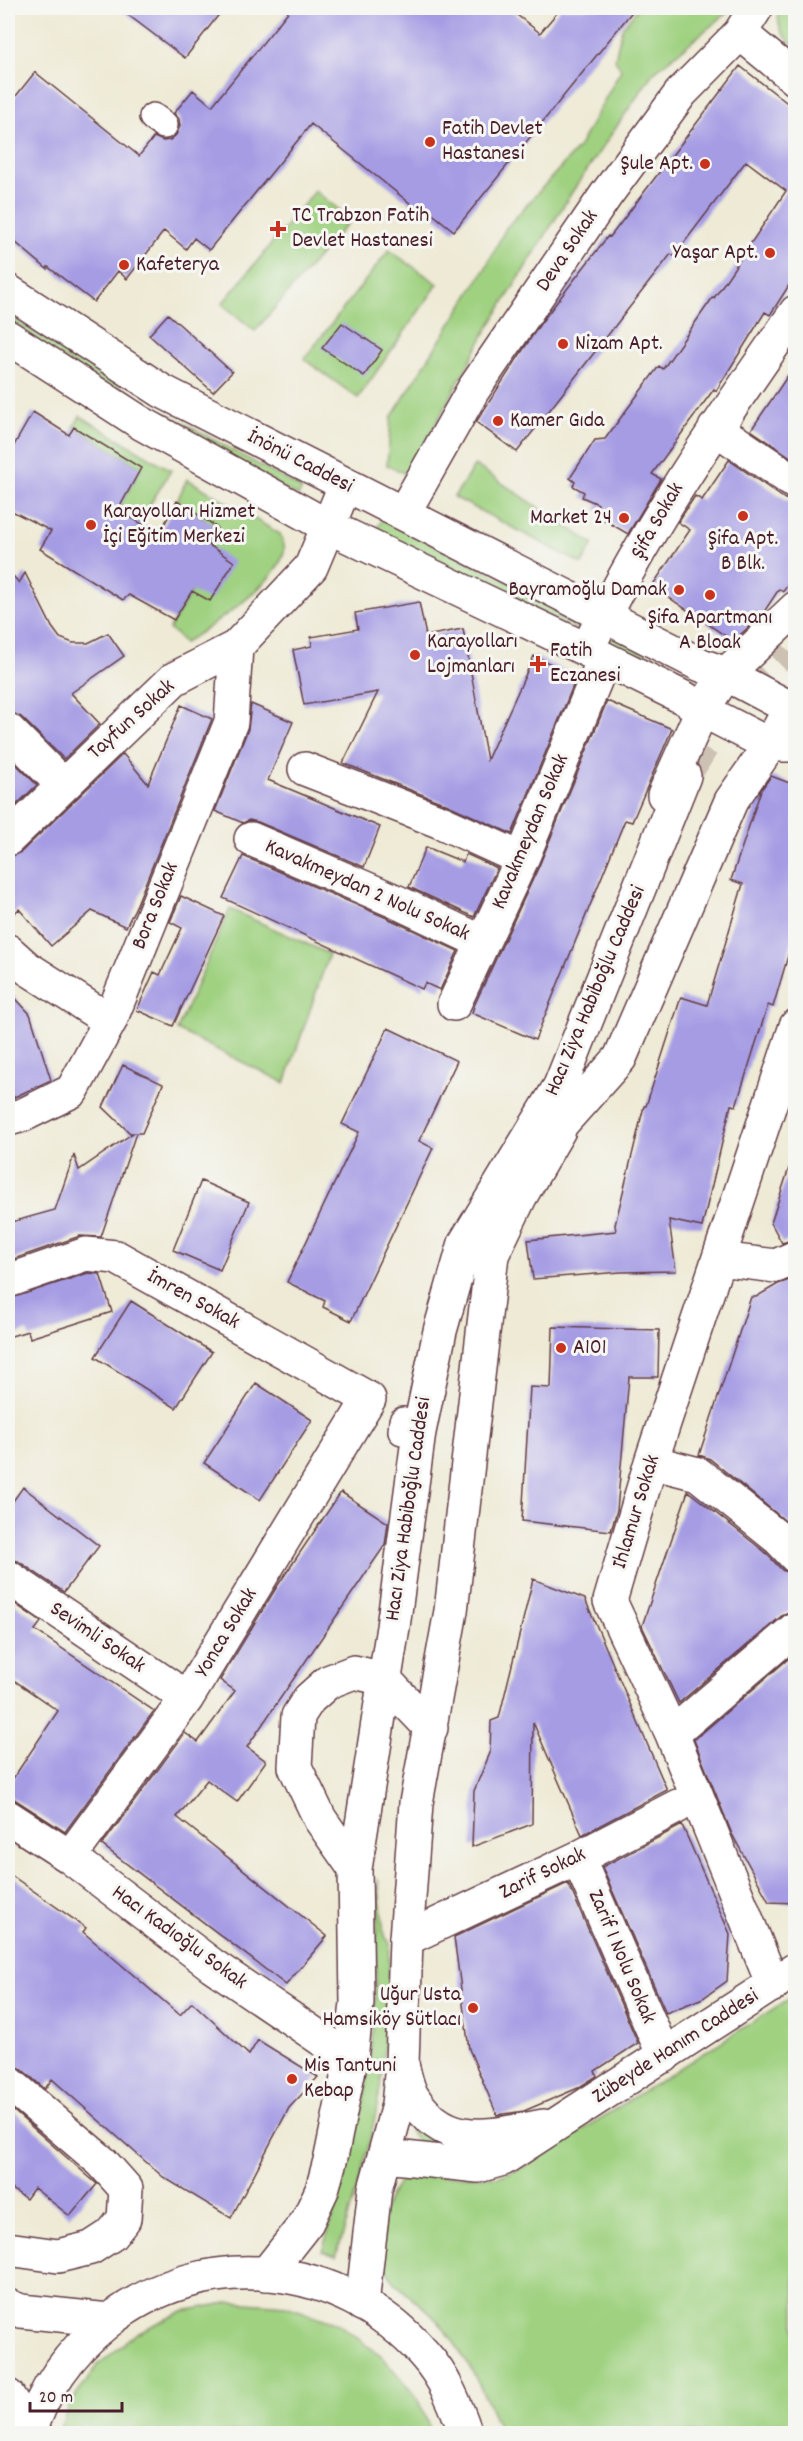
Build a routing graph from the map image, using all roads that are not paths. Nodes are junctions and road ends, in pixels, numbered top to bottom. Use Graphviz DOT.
graph roads {
  1 [pos="748,20"];
  2 [pos="795,79"];
  3 [pos="8,291"];
  4 [pos="795,312"];
  5 [pos="8,337"];
  6 [pos="162,392"];
  7 [pos="141,423"];
  8 [pos="715,428"];
  9 [pos="795,483"];
  10 [pos="345,486"];
  11 [pos="404,512"];
  12 [pos="327,526"];
  13 [pos="795,608"];
  14 [pos="603,615"];
  15 [pos="236,647"];
  16 [pos="595,654"];
  17 [pos="726,674"];
  18 [pos="794,708"];
  19 [pos="702,710"];
  20 [pos="8,730"];
  21 [pos="783,745"];
  22 [pos="305,769"];
  23 [pos="62,784"];
  24 [pos="8,839"];
  25 [pos="251,839"];
  26 [pos="522,859"];
  27 [pos="482,942"];
  28 [pos="8,951"];
  29 [pos="454,1004"];
  30 [pos="110,1021"];
  31 [pos="795,1026"];
  32 [pos="8,1119"];
  33 [pos="563,1122"];
  34 [pos="510,1167"];
  35 [pos="795,1257"];
  36 [pos="719,1259"];
  37 [pos="8,1281"];
  38 [pos="366,1415"];
  39 [pos="651,1462"];
  40 [pos="795,1557"];
  41 [pos="8,1577"];
  42 [pos="795,1628"];
  43 [pos="384,1679"];
  44 [pos="187,1698"];
  45 [pos="431,1728"];
  46 [pos="672,1734"];
  47 [pos="678,1806"];
  48 [pos="8,1817"];
  49 [pos="70,1857"];
  50 [pos="578,1858"];
  51 [pos="355,1869"];
  52 [pos="406,1939"];
  53 [pos="784,1977"];
  54 [pos="664,2056"];
  55 [pos="351,2059"];
  56 [pos="402,2065"];
  57 [pos="8,2082"];
  58 [pos="555,2124"];
  59 [pos="386,2156"];
  60 [pos="8,2249"];
  61 [pos="266,2274"];
  62 [pos="362,2304"];
  63 [pos="8,2306"];
  64 [pos="109,2320"];
  65 [pos="8,2396"];
  66 [pos="30,2432"];
  67 [pos="466,2433"];
  1 -- 2 [label="street"];
  1 -- 11 [label="street, Deva Sokak"];
  3 -- 6 [label="street, İnönü Caddesi"];
  4 -- 8 [label="street, Şifa Sokak"];
  5 -- 7 [label="street, İnönü Caddesi"];
  6 -- 7 [label="street"];
  6 -- 10 [label="street, İnönü Caddesi"];
  7 -- 12 [label="street, İnönü Caddesi"];
  8 -- 9 [label="street"];
  8 -- 14 [label="street, Şifa Sokak"];
  10 -- 11 [label="street, İnönü Caddesi"];
  10 -- 12 [label="street, Tayfun Sokak"];
  11 -- 14 [label="street, İnönü Caddesi"];
  12 -- 15 [label="street, Tayfun Sokak"];
  12 -- 16 [label="street, İnönü Caddesi"];
  13 -- 17 [label="street"];
  14 -- 16 [label="street"];
  14 -- 17 [label="street, İnönü Caddesi"];
  15 -- 23 [label="street, Tayfun Sokak"];
  15 -- 30 [label="street, Bora Sokak"];
  16 -- 19 [label="street, İnönü Caddesi"];
  16 -- 26 [label="street, Kavakmeydan Sokak"];
  17 -- 18 [label="street, İnönü Caddesi"];
  17 -- 19 [label="street"];
  18 -- 21 [label="street"];
  19 -- 21 [label="street, İnönü Caddesi"];
  19 -- 34 [label="street"];
  20 -- 23 [label="street"];
  21 -- 33 [label="street"];
  22 -- 26 [label="street"];
  23 -- 24 [label="street, Tayfun Sokak"];
  25 -- 27 [label="street, Kavakmeydan 2 Nolu Sokak"];
  26 -- 27 [label="street, Kavakmeydan Sokak"];
  27 -- 29 [label="street, Kavakmeydan Sokak"];
  28 -- 30 [label="street"];
  30 -- 32 [label="street, Bora Sokak"];
  31 -- 36 [label="street, Ihlamur Sokak"];
  33 -- 34 [label="street, Hacı Ziya Habiboğlu Caddesi"];
  33 -- 45 [label="street, Hacı Ziya Habiboğlu Caddesi"];
  34 -- 43 [label="street, Hacı Ziya Habiboğlu Caddesi"];
  35 -- 36 [label="street"];
  36 -- 39 [label="street, Ihlamur Sokak"];
  37 -- 38 [label="street, İmren Sokak"];
  38 -- 44 [label="street, Yonca Sokak"];
  39 -- 40 [label="street"];
  39 -- 46 [label="street, Ihlamur Sokak"];
  41 -- 44 [label="street, Sevimli Sokak"];
  42 -- 46 [label="street"];
  43 -- 45 [label="street"];
  43 -- 51 [label="street, Hacı Ziya Habiboğlu Caddesi"];
  43 -- 51 [label="street"];
  44 -- 49 [label="street, Yonca Sokak"];
  45 -- 52 [label="street, Hacı Ziya Habiboğlu Caddesi"];
  46 -- 53 [label="street, Ihlamur Sokak"];
  47 -- 50 [label="street, Zarif Sokak"];
  48 -- 49 [label="street, Hacı Kadıoğlu Sokak"];
  49 -- 55 [label="street, Hacı Kadıoğlu Sokak"];
  50 -- 52 [label="street, Zarif Sokak"];
  50 -- 54 [label="street, Zarif 1 Nolu Sokak"];
  51 -- 55 [label="street, Hacı Ziya Habiboğlu Caddesi"];
  52 -- 56 [label="street, Hacı Ziya Habiboğlu Caddesi"];
  53 -- 54 [label="street, Zübeyde Hanım Caddesi"];
  54 -- 58 [label="street, Zübeyde Hanım Caddesi"];
  55 -- 61 [label="street, Hacı Ziya Habiboğlu Caddesi"];
  56 -- 58 [label="street"];
  56 -- 59 [label="street, Hacı Ziya Habiboğlu Caddesi"];
  57 -- 60 [label="street"];
  58 -- 59 [label="street, Zübeyde Hanım Caddesi"];
  59 -- 62 [label="street, Hacı Ziya Habiboğlu Caddesi"];
  61 -- 62 [label="street"];
  61 -- 64 [label="street"];
  62 -- 67 [label="street"];
  63 -- 64 [label="street"];
  64 -- 66 [label="street"];
  65 -- 66 [label="street"];
}
